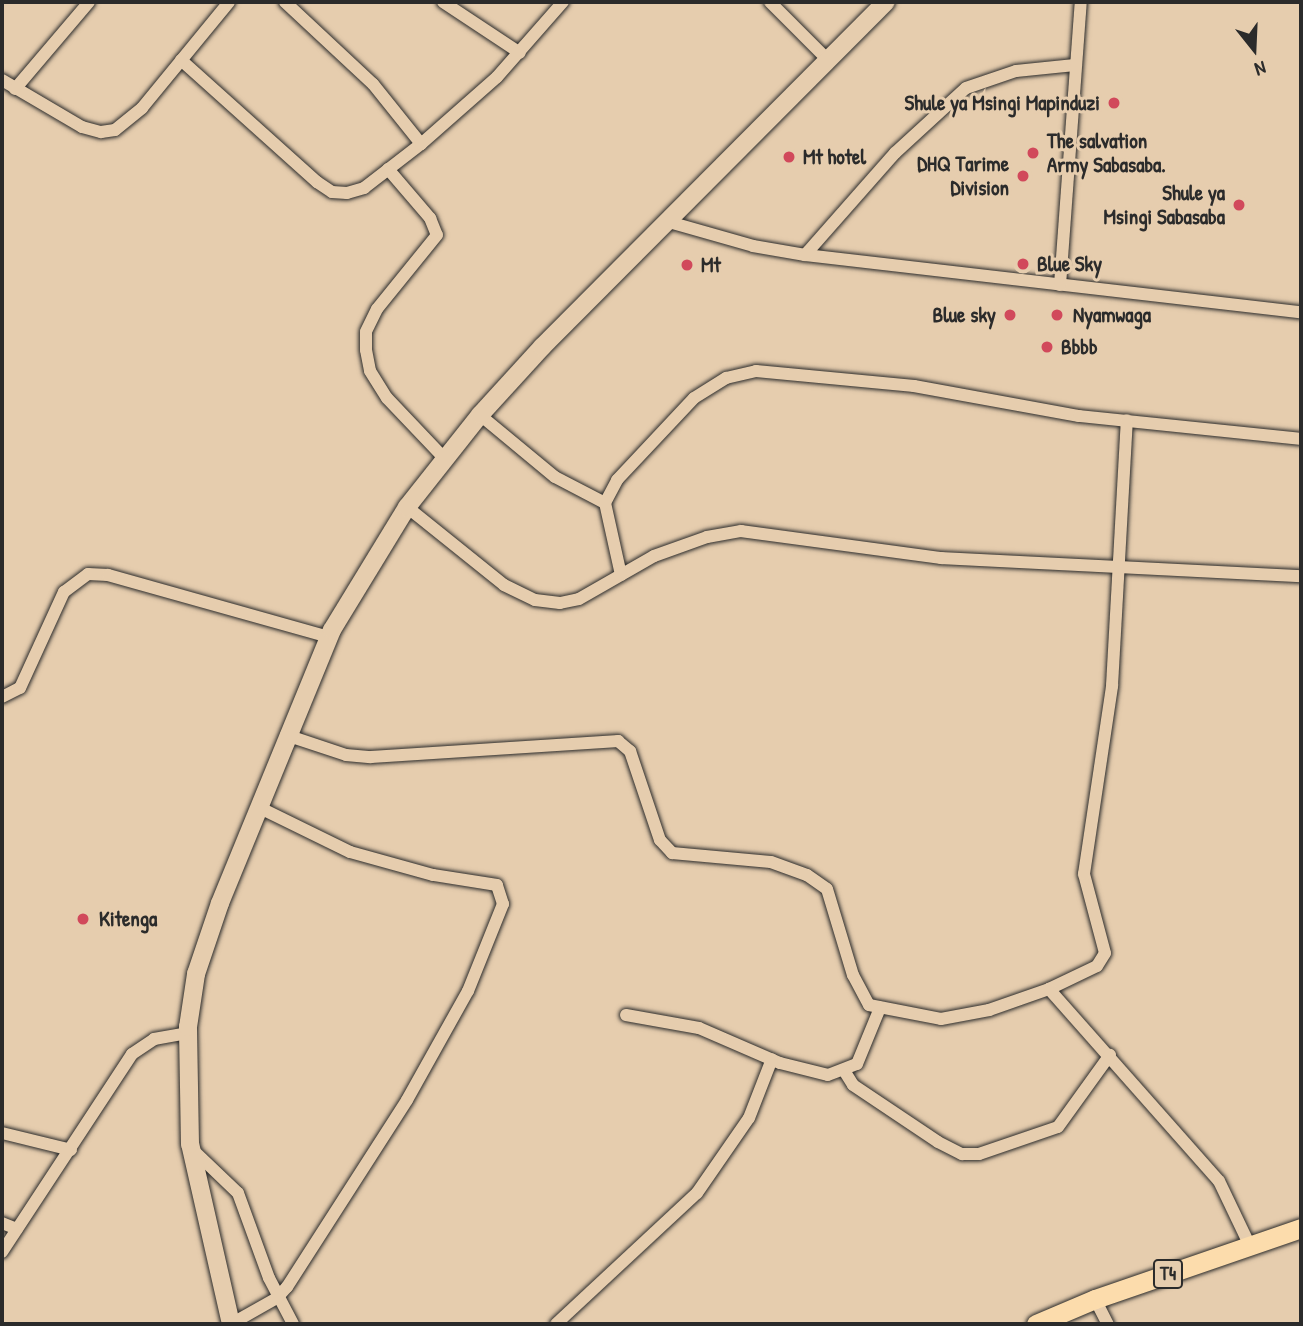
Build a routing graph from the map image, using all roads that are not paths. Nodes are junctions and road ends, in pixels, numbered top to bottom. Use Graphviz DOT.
graph roads {
  1 [pos="89,2"];
  2 [pos="229,2"];
  3 [pos="285,2"];
  4 [pos="443,2"];
  5 [pos="563,2"];
  6 [pos="770,2"];
  7 [pos="886,2"];
  8 [pos="1081,2"];
  9 [pos="520,53"];
  10 [pos="181,60"];
  11 [pos="829,61"];
  12 [pos="1075,65"];
  13 [pos="2,80"];
  14 [pos="15,89"];
  15 [pos="421,144"];
  16 [pos="387,169"];
  17 [pos="669,222"];
  18 [pos="805,255"];
  19 [pos="1060,285"];
  20 [pos="1301,312"];
  21 [pos="481,415"];
  22 [pos="1127,420"];
  23 [pos="1301,439"];
  24 [pos="444,458"];
  25 [pos="605,503"];
  26 [pos="407,507"];
  27 [pos="1119,564"];
  28 [pos="621,575"];
  29 [pos="1301,576"];
  30 [pos="328,637"];
  31 [pos="2,697"];
  32 [pos="286,735"];
  33 [pos="260,808"];
  34 [pos="1049,989"];
  35 [pos="880,1008"];
  36 [pos="626,1015"];
  37 [pos="188,1033"];
  38 [pos="1110,1055"];
  39 [pos="772,1059"];
  40 [pos="845,1072"];
  41 [pos="2,1133"];
  42 [pos="190,1144"];
  43 [pos="71,1150"];
  44 [pos="2,1223"];
  45 [pos="1301,1228"];
  46 [pos="17,1229"];
  47 [pos="1250,1246"];
  48 [pos="2,1252"];
  49 [pos="278,1298"];
  50 [pos="1095,1299"];
  51 [pos="231,1324"];
  52 [pos="293,1324"];
  53 [pos="556,1324"];
  54 [pos="1036,1324"];
  55 [pos="1108,1324"];
  1 -- 14 [label="street"];
  2 -- 10 [label="street"];
  3 -- 15 [label="street"];
  4 -- 9 [label="street"];
  5 -- 9 [label="street"];
  6 -- 11 [label="street"];
  7 -- 11 [label="main road"];
  8 -- 12 [label="street"];
  9 -- 15 [label="street"];
  10 -- 14 [label="street"];
  10 -- 16 [label="street"];
  11 -- 17 [label="main road"];
  12 -- 18 [label="street"];
  12 -- 19 [label="street"];
  13 -- 14 [label="street"];
  15 -- 16 [label="street"];
  16 -- 24 [label="street"];
  17 -- 18 [label="street"];
  17 -- 21 [label="main road"];
  18 -- 19 [label="street"];
  19 -- 20 [label="street"];
  21 -- 24 [label="main road"];
  21 -- 25 [label="street"];
  22 -- 23 [label="street"];
  22 -- 25 [label="street"];
  22 -- 27 [label="street"];
  24 -- 26 [label="main road"];
  25 -- 28 [label="street"];
  26 -- 28 [label="street"];
  26 -- 30 [label="main road"];
  27 -- 28 [label="street"];
  27 -- 29 [label="street"];
  27 -- 34 [label="street"];
  30 -- 31 [label="street"];
  30 -- 32 [label="main road"];
  32 -- 33 [label="main road"];
  32 -- 35 [label="street"];
  33 -- 37 [label="main road"];
  33 -- 49 [label="street"];
  34 -- 35 [label="street"];
  34 -- 38 [label="street"];
  35 -- 40 [label="street"];
  36 -- 39 [label="street"];
  37 -- 42 [label="main road"];
  37 -- 43 [label="street"];
  38 -- 40 [label="street"];
  38 -- 47 [label="street"];
  39 -- 40 [label="street"];
  39 -- 53 [label="street"];
  41 -- 43 [label="street"];
  42 -- 49 [label="street"];
  42 -- 51 [label="main road"];
  43 -- 46 [label="street"];
  44 -- 46 [label="street"];
  45 -- 47 [label="highway, T4"];
  46 -- 48 [label="street"];
  47 -- 50 [label="highway, T4"];
  49 -- 51 [label="street"];
  49 -- 52 [label="street"];
  50 -- 54 [label="highway, T4"];
  50 -- 55 [label="street"];
}
